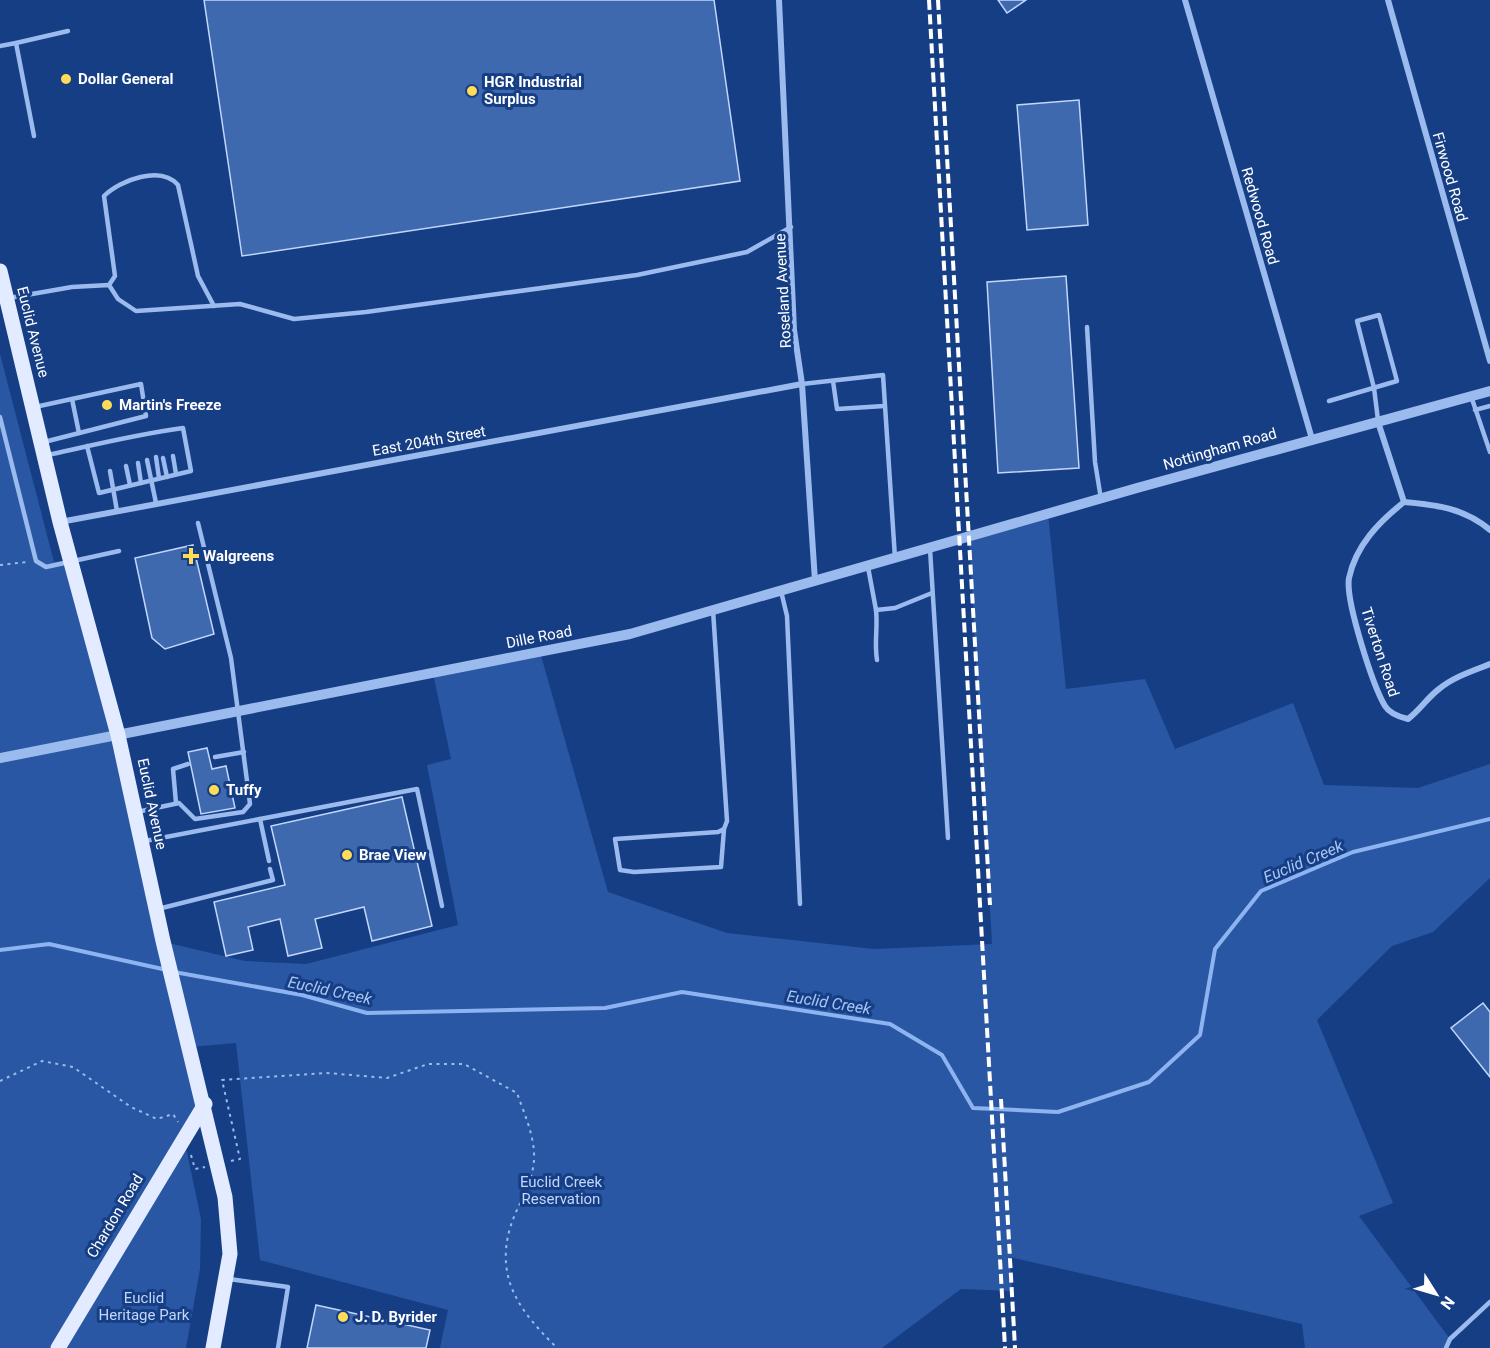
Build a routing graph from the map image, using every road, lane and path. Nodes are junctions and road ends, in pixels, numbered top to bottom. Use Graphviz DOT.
graph roads {
  1 [pos="779,0"];
  2 [pos="1185,0"];
  3 [pos="1388,0"];
  4 [pos="68,31"];
  5 [pos="16,44"];
  6 [pos="0,46"];
  7 [pos="34,136"];
  8 [pos="791,227"];
  9 [pos="0,271"];
  10 [pos="109,285"];
  11 [pos="7,298"];
  12 [pos="214,306"];
  13 [pos="1088,327"];
  14 [pos="1490,362"];
  15 [pos="833,381"];
  16 [pos="802,384"];
  17 [pos="1374,388"];
  18 [pos="1490,391"];
  19 [pos="1470,396"];
  20 [pos="72,399"];
  21 [pos="1329,401"];
  22 [pos="884,406"];
  23 [pos="1490,406"];
  24 [pos="33,408"];
  25 [pos="1475,410"];
  26 [pos="0,417"];
  27 [pos="1378,422"];
  28 [pos="169,430"];
  29 [pos="159,432"];
  30 [pos="79,433"];
  31 [pos="151,434"];
  32 [pos="144,435"];
  33 [pos="170,438"];
  34 [pos="122,439"];
  35 [pos="160,439"];
  36 [pos="1312,439"];
  37 [pos="144,442"];
  38 [pos="152,442"];
  39 [pos="105,443"];
  40 [pos="87,446"];
  41 [pos="123,446"];
  42 [pos="43,449"];
  43 [pos="107,450"];
  44 [pos="1490,452"];
  45 [pos="173,456"];
  46 [pos="156,457"];
  47 [pos="163,458"];
  48 [pos="147,460"];
  49 [pos="138,463"];
  50 [pos="126,466"];
  51 [pos="110,471"];
  52 [pos="176,474"];
  53 [pos="167,477"];
  54 [pos="159,478"];
  55 [pos="151,480"];
  56 [pos="141,483"];
  57 [pos="130,485"];
  58 [pos="114,489"];
  59 [pos="1101,499"];
  60 [pos="1404,502"];
  61 [pos="156,503"];
  62 [pos="117,511"];
  63 [pos="60,522"];
  64 [pos="198,523"];
  65 [pos="1490,530"];
  66 [pos="959,540"];
  67 [pos="930,549"];
  68 [pos="119,551"];
  69 [pos="895,559"];
  70 [pos="71,560"];
  71 [pos="36,561"];
  72 [pos="0,564"];
  73 [pos="868,566"];
  74 [pos="815,581"];
  75 [pos="781,591"];
  76 [pos="932,593"];
  77 [pos="713,610"];
  78 [pos="876,610"];
  79 [pos="877,660"];
  80 [pos="1490,664"];
  81 [pos="239,711"];
  82 [pos="118,735"];
  83 [pos="244,752"];
  84 [pos="215,757"];
  85 [pos="0,758"];
  86 [pos="188,764"];
  87 [pos="176,803"];
  88 [pos="135,813"];
  89 [pos="260,819"];
  90 [pos="724,829"];
  91 [pos="948,838"];
  92 [pos="142,842"];
  93 [pos="269,861"];
  94 [pos="270,869"];
  95 [pos="800,904"];
  96 [pos="442,906"];
  97 [pos="156,910"];
  98 [pos="0,1081"];
  99 [pos="205,1104"];
  100 [pos="175,1115"];
  101 [pos="192,1160"];
  102 [pos="236,1160"];
  103 [pos="200,1168"];
  104 [pos="227,1278"];
  105 [pos="1490,1302"];
  106 [pos="58,1348"];
  107 [pos="213,1348"];
  108 [pos="278,1348"];
  109 [pos="557,1348"];
  110 [pos="1446,1348"];
  1 -- 8 [label="street, Roseland Avenue"];
  2 -- 36 [label="street, Redwood Road"];
  3 -- 14 [label="street, Firwood Road"];
  4 -- 5 [label="lane"];
  5 -- 6 [label="lane"];
  5 -- 7 [label="lane"];
  8 -- 12 [label="lane"];
  8 -- 16 [label="street, Roseland Avenue"];
  9 -- 11 [label="main road, Euclid Avenue"];
  10 -- 11 [label="lane"];
  10 -- 12 [label="lane"];
  10 -- 12 [label="lane"];
  11 -- 24 [label="main road, Euclid Avenue"];
  13 -- 59 [label="lane"];
  15 -- 16 [label="lane"];
  15 -- 22 [label="lane"];
  15 -- 22 [label="lane"];
  16 -- 61 [label="street, East 204th Street"];
  16 -- 74 [label="street, Roseland Avenue"];
  17 -- 17 [label="lane"];
  17 -- 21 [label="lane"];
  17 -- 27 [label="lane"];
  18 -- 19 [label="street, Nottingham Road"];
  19 -- 25 [label="lane"];
  19 -- 27 [label="street, Nottingham Road"];
  20 -- 24 [label="lane"];
  20 -- 30 [label="lane"];
  20 -- 30 [label="lane"];
  22 -- 69 [label="lane"];
  23 -- 25 [label="lane"];
  24 -- 42 [label="main road, Euclid Avenue"];
  25 -- 44 [label="lane"];
  26 -- 71 [label="lane"];
  27 -- 36 [label="street, Nottingham Road"];
  27 -- 60 [label="street"];
  28 -- 29 [label="lane"];
  28 -- 33 [label="lane"];
  28 -- 52 [label="lane"];
  29 -- 31 [label="lane"];
  29 -- 35 [label="lane"];
  30 -- 42 [label="lane"];
  31 -- 32 [label="lane"];
  31 -- 38 [label="lane"];
  32 -- 34 [label="lane"];
  32 -- 37 [label="lane"];
  34 -- 39 [label="lane"];
  34 -- 41 [label="lane"];
  36 -- 59 [label="street, Nottingham Road"];
  39 -- 40 [label="lane"];
  39 -- 43 [label="lane"];
  40 -- 42 [label="lane"];
  40 -- 58 [label="lane"];
  42 -- 63 [label="main road, Euclid Avenue"];
  45 -- 52 [label="lane"];
  46 -- 54 [label="lane"];
  47 -- 53 [label="lane"];
  48 -- 55 [label="lane"];
  49 -- 56 [label="lane"];
  50 -- 57 [label="lane"];
  51 -- 58 [label="lane"];
  52 -- 53 [label="lane"];
  53 -- 54 [label="lane"];
  54 -- 55 [label="lane"];
  55 -- 56 [label="lane"];
  55 -- 61 [label="lane"];
  56 -- 57 [label="lane"];
  57 -- 58 [label="lane"];
  58 -- 62 [label="lane"];
  59 -- 66 [label="street, Nottingham Road"];
  60 -- 65 [label="street"];
  60 -- 80 [label="street, Tiverton Road"];
  61 -- 62 [label="street, East 204th Street"];
  62 -- 63 [label="street, East 204th Street"];
  63 -- 70 [label="main road, Euclid Avenue"];
  64 -- 81 [label="lane"];
  66 -- 67 [label="street, Dille Road"];
  67 -- 69 [label="street, Dille Road"];
  67 -- 76 [label="lane"];
  68 -- 70 [label="lane"];
  69 -- 73 [label="street, Dille Road"];
  70 -- 71 [label="lane"];
  70 -- 82 [label="main road, Euclid Avenue"];
  71 -- 72 [label="path"];
  73 -- 74 [label="street, Dille Road"];
  73 -- 78 [label="lane"];
  74 -- 75 [label="street, Dille Road"];
  75 -- 77 [label="street, Dille Road"];
  75 -- 95 [label="lane"];
  76 -- 78 [label="lane"];
  76 -- 91 [label="lane"];
  77 -- 81 [label="street, Dille Road"];
  77 -- 90 [label="lane"];
  78 -- 79 [label="lane"];
  81 -- 82 [label="street, Dille Road"];
  81 -- 83 [label="lane"];
  82 -- 85 [label="street, Dille Road"];
  82 -- 88 [label="main road, Euclid Avenue"];
  83 -- 84 [label="lane"];
  83 -- 87 [label="lane"];
  86 -- 87 [label="lane"];
  87 -- 88 [label="lane"];
  88 -- 92 [label="main road, Euclid Avenue"];
  89 -- 92 [label="lane"];
  89 -- 93 [label="lane"];
  89 -- 96 [label="lane"];
  90 -- 90 [label="lane"];
  92 -- 97 [label="main road, Euclid Avenue"];
  94 -- 97 [label="lane"];
  97 -- 99 [label="main road, Euclid Avenue"];
  98 -- 100 [label="path"];
  99 -- 104 [label="main road, Euclid Avenue"];
  99 -- 106 [label="main road, Chardon Road"];
  101 -- 103 [label="path"];
  102 -- 109 [label="path"];
  104 -- 107 [label="main road, Euclid Avenue"];
  104 -- 108 [label="lane"];
  105 -- 110 [label="lane"];
}
